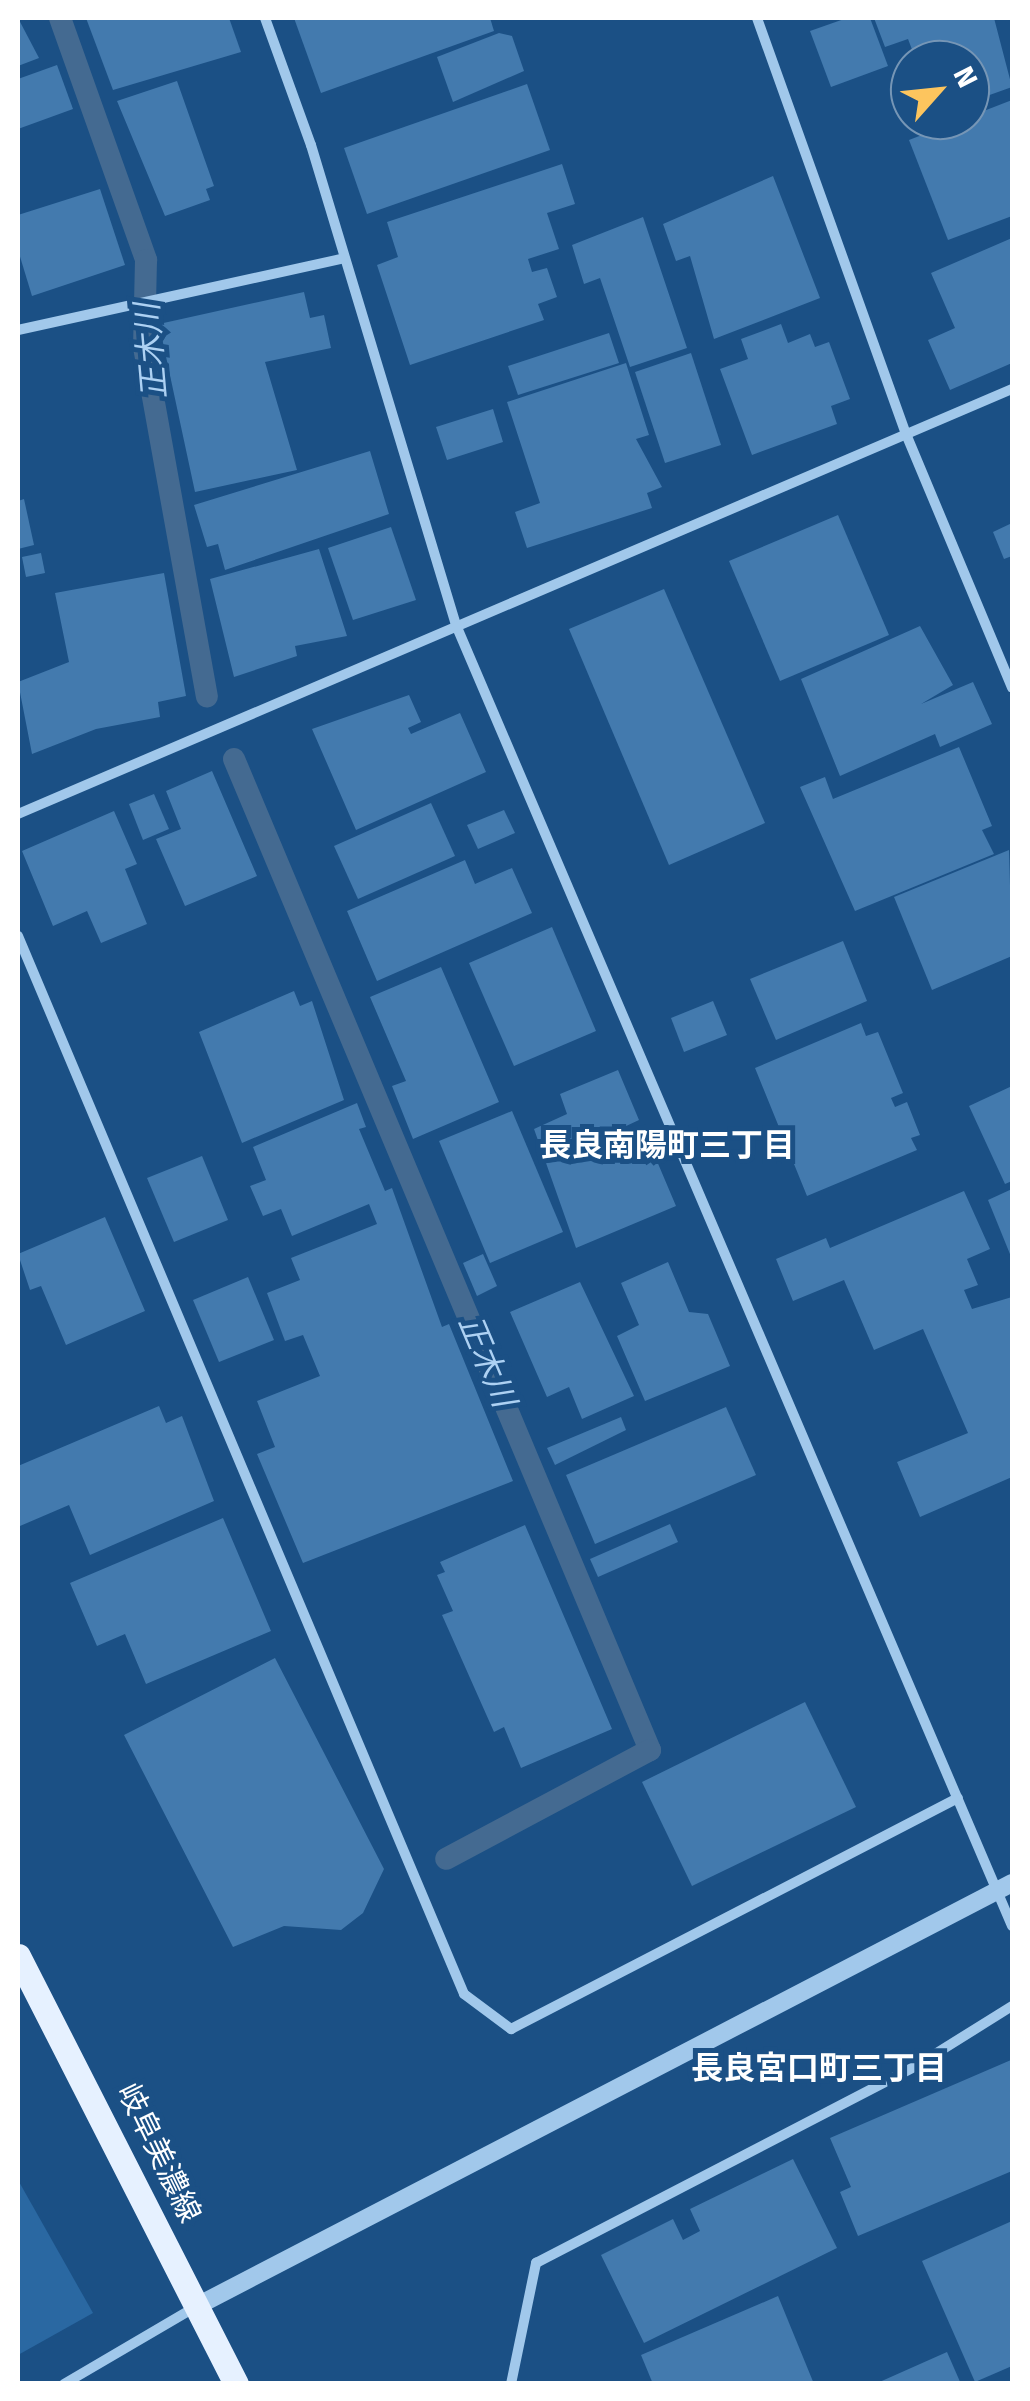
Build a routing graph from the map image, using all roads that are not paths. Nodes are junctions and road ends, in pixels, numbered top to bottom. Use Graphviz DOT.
graph roads {
  1 [pos="265,18"];
  2 [pos="757,18"];
  3 [pos="342,260"];
  4 [pos="18,330"];
  5 [pos="1012,389"];
  6 [pos="906,434"];
  7 [pos="456,625"];
  8 [pos="1012,688"];
  9 [pos="18,814"];
  10 [pos="18,936"];
  11 [pos="958,1798"];
  12 [pos="1005,1887"];
  13 [pos="1012,1926"];
  14 [pos="18,1956"];
  15 [pos="1012,2006"];
  16 [pos="199,2305"];
  17 [pos="64,2384"];
  18 [pos="236,2384"];
  19 [pos="511,2384"];
  1 -- 3 [label="street"];
  2 -- 6 [label="street"];
  3 -- 4 [label="street"];
  3 -- 7 [label="street"];
  5 -- 6 [label="street"];
  6 -- 7 [label="street"];
  6 -- 8 [label="street"];
  7 -- 9 [label="street"];
  7 -- 11 [label="street"];
  10 -- 11 [label="street"];
  11 -- 12 [label="street"];
  12 -- 13 [label="street"];
  12 -- 16 [label="street"];
  14 -- 16 [label="main road, 岐阜美濃線"];
  15 -- 19 [label="street"];
  16 -- 17 [label="street"];
  16 -- 18 [label="main road, 岐阜美濃線"];
}
